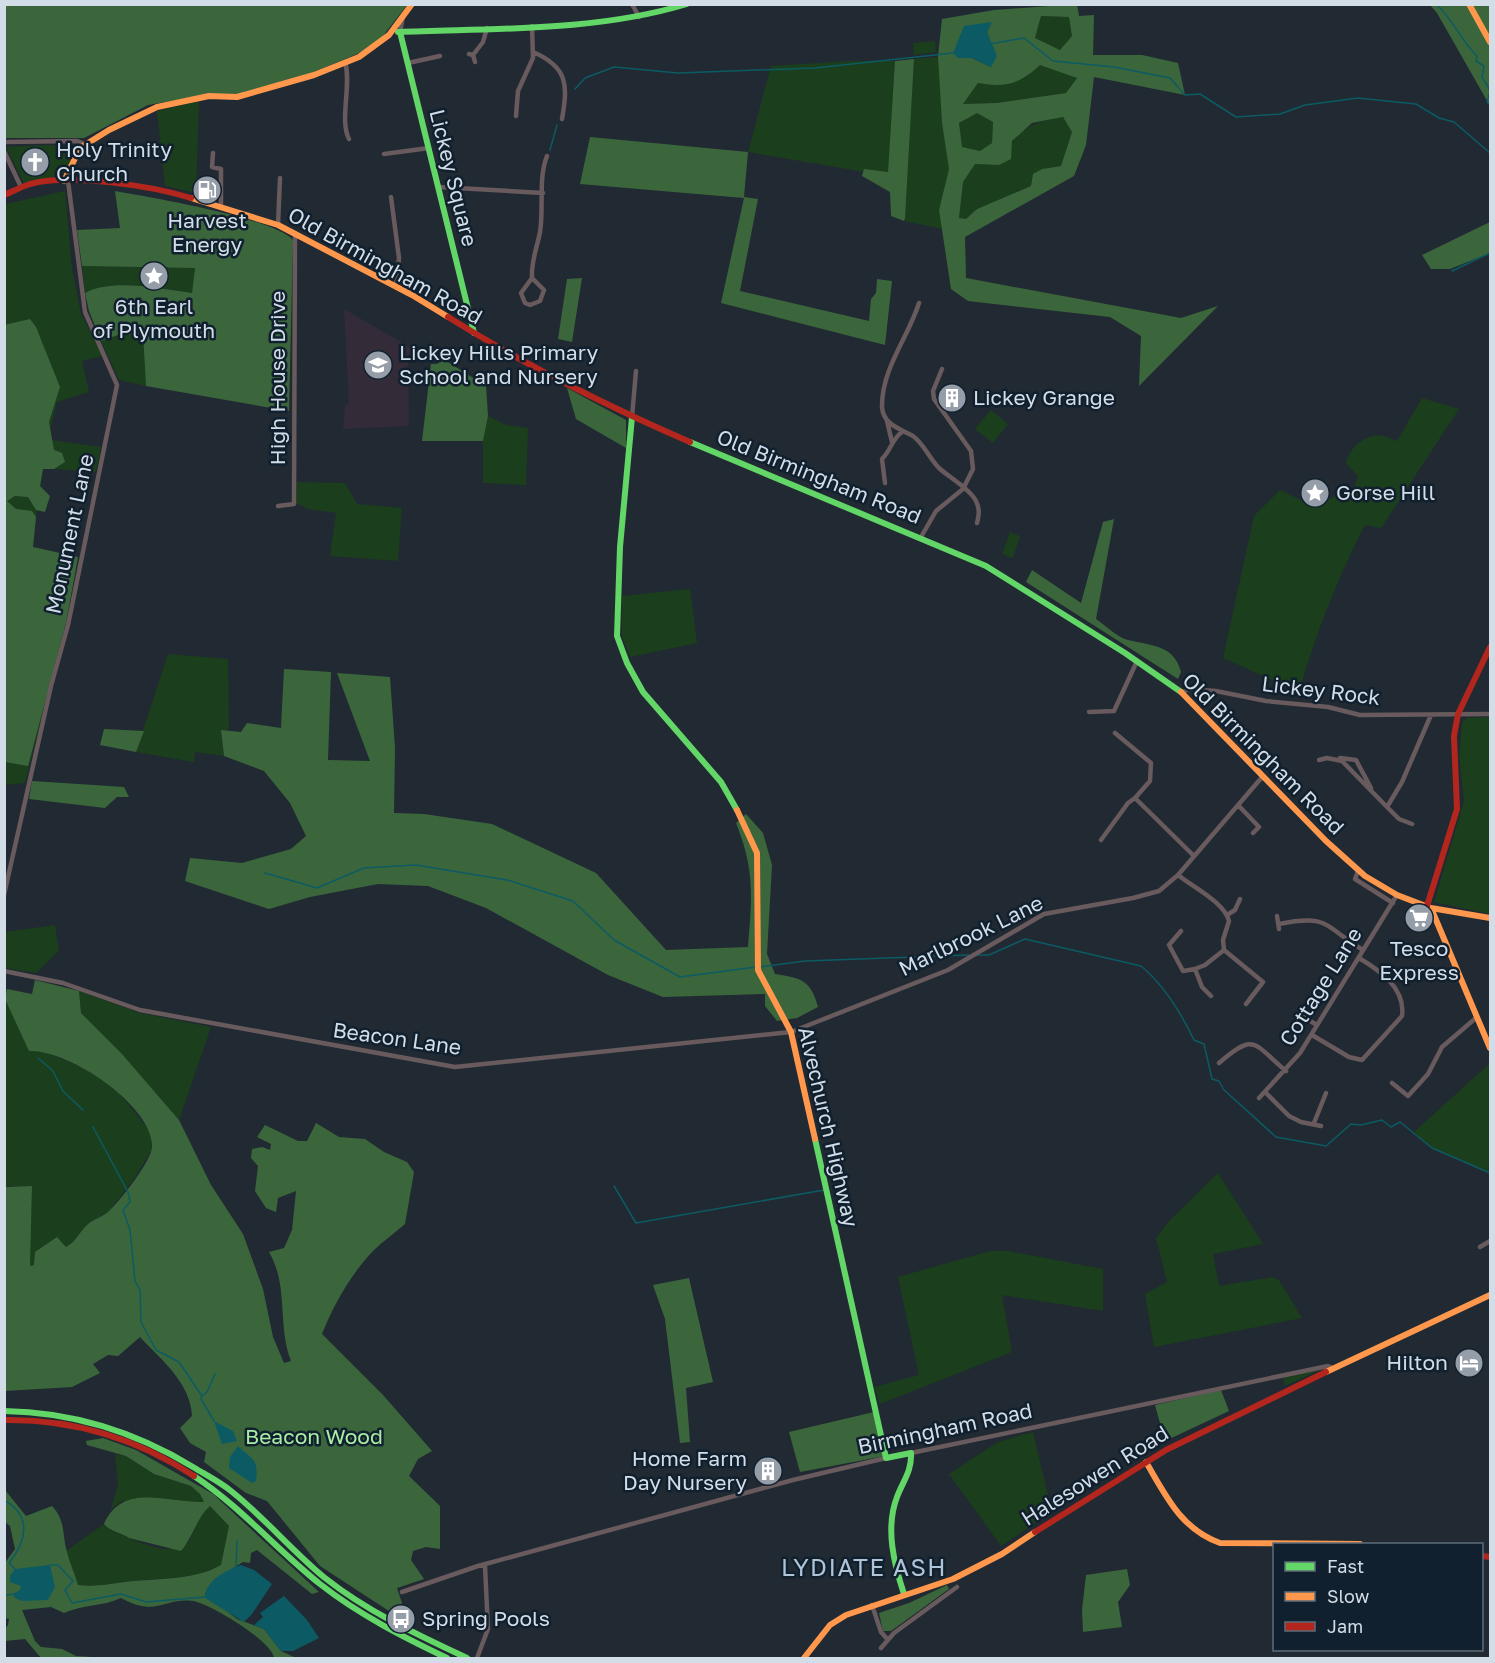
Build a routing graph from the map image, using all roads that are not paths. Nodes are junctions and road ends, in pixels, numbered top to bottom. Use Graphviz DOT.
graph roads {
  1 [pos="412,4"];
  2 [pos="632,4"];
  3 [pos="687,4"];
  4 [pos="1469,4"];
  5 [pos="403,16"];
  6 [pos="639,17"];
  7 [pos="532,26"];
  8 [pos="487,28"];
  9 [pos="400,32"];
  10 [pos="389,35"];
  11 [pos="1491,42"];
  12 [pos="533,52"];
  13 [pos="440,56"];
  14 [pos="345,62"];
  15 [pos="475,62"];
  16 [pos="408,63"];
  17 [pos="516,116"];
  18 [pos="562,119"];
  19 [pos="349,139"];
  20 [pos="4,142"];
  21 [pos="85,144"];
  22 [pos="429,148"];
  23 [pos="4,151"];
  24 [pos="213,153"];
  25 [pos="384,154"];
  26 [pos="547,156"];
  27 [pos="280,178"];
  28 [pos="66,181"];
  29 [pos="21,187"];
  30 [pos="439,187"];
  31 [pos="543,194"];
  32 [pos="4,195"];
  33 [pos="391,197"];
  34 [pos="221,206"];
  35 [pos="278,225"];
  36 [pos="295,233"];
  37 [pos="532,278"];
  38 [pos="396,286"];
  39 [pos="919,303"];
  40 [pos="474,333"];
  41 [pos="490,343"];
  42 [pos="500,359"];
  43 [pos="942,369"];
  44 [pos="636,371"];
  45 [pos="632,417"];
  46 [pos="887,421"];
  47 [pos="902,432"];
  48 [pos="892,442"];
  49 [pos="876,473"];
  50 [pos="884,474"];
  51 [pos="885,483"];
  52 [pos="963,489"];
  53 [pos="278,506"];
  54 [pos="976,523"];
  55 [pos="921,537"];
  56 [pos="1491,647"];
  57 [pos="1137,661"];
  58 [pos="1182,693"];
  59 [pos="1089,712"];
  60 [pos="1458,714"];
  61 [pos="1491,714"];
  62 [pos="1431,715"];
  63 [pos="1115,733"];
  64 [pos="1337,758"];
  65 [pos="1318,760"];
  66 [pos="1263,776"];
  67 [pos="1373,793"];
  68 [pos="1135,798"];
  69 [pos="1238,805"];
  70 [pos="1387,807"];
  71 [pos="1413,824"];
  72 [pos="1253,833"];
  73 [pos="1101,840"];
  74 [pos="1194,856"];
  75 [pos="1358,871"];
  76 [pos="1178,875"];
  77 [pos="4,895"];
  78 [pos="1397,895"];
  79 [pos="1240,899"];
  80 [pos="1393,903"];
  81 [pos="1429,907"];
  82 [pos="1227,915"];
  83 [pos="1277,916"];
  84 [pos="1491,918"];
  85 [pos="1181,931"];
  86 [pos="1224,950"];
  87 [pos="1363,950"];
  88 [pos="1359,958"];
  89 [pos="1195,969"];
  90 [pos="4,971"];
  91 [pos="1183,971"];
  92 [pos="1175,974"];
  93 [pos="1268,977"];
  94 [pos="1263,982"];
  95 [pos="1211,996"];
  96 [pos="1250,1002"];
  97 [pos="1300,1015"];
  98 [pos="1477,1017"];
  99 [pos="1317,1024"];
  100 [pos="791,1032"];
  101 [pos="1312,1035"];
  102 [pos="1491,1048"];
  103 [pos="1219,1063"];
  104 [pos="1286,1071"];
  105 [pos="1392,1083"];
  106 [pos="1266,1093"];
  107 [pos="1326,1093"];
  108 [pos="1259,1098"];
  109 [pos="1314,1123"];
  110 [pos="1321,1126"];
  111 [pos="1491,1241"];
  112 [pos="1480,1247"];
  113 [pos="1491,1295"];
  114 [pos="1334,1368"];
  115 [pos="4,1411"];
  116 [pos="4,1420"];
  117 [pos="910,1453"];
  118 [pos="886,1458"];
  119 [pos="1146,1462"];
  120 [pos="1337,1543"];
  121 [pos="484,1566"];
  122 [pos="957,1587"];
  123 [pos="402,1592"];
  124 [pos="904,1594"];
  125 [pos="872,1605"];
  126 [pos="888,1640"];
  127 [pos="881,1648"];
  128 [pos="466,1658"];
  129 [pos="447,1659"];
  130 [pos="477,1659"];
  131 [pos="804,1659"];
  1 -- 5 [label="main road"];
  2 -- 6 [label="street"];
  3 -- 6 [label="main road"];
  4 -- 11 [label="main road"];
  5 -- 9 [label="street"];
  5 -- 10 [label="main road"];
  6 -- 7 [label="main road"];
  7 -- 8 [label="main road"];
  7 -- 12 [label="street"];
  8 -- 9 [label="main road"];
  8 -- 15 [label="street"];
  9 -- 10 [label="main road"];
  9 -- 16 [label="main road, Lickey Square"];
  10 -- 14 [label="main road"];
  12 -- 17 [label="street"];
  12 -- 18 [label="street"];
  13 -- 16 [label="street"];
  14 -- 19 [label="street"];
  14 -- 21 [label="main road"];
  16 -- 22 [label="main road, Lickey Square"];
  20 -- 21 [label="street"];
  21 -- 28 [label="main road"];
  22 -- 25 [label="street"];
  22 -- 30 [label="main road, Lickey Square"];
  23 -- 29 [label="street"];
  24 -- 34 [label="street"];
  26 -- 31 [label="street"];
  27 -- 35 [label="street"];
  28 -- 29 [label="main road, Old Birmingham Road"];
  28 -- 34 [label="main road, Old Birmingham Road"];
  28 -- 77 [label="street, Monument Lane"];
  29 -- 32 [label="main road, Old Birmingham Road"];
  30 -- 31 [label="street"];
  30 -- 40 [label="main road, Lickey Square"];
  31 -- 37 [label="street"];
  33 -- 38 [label="street"];
  34 -- 35 [label="main road, Old Birmingham Road"];
  35 -- 36 [label="main road, Old Birmingham Road"];
  36 -- 38 [label="main road, Old Birmingham Road"];
  36 -- 53 [label="street, High House Drive"];
  37 -- 37 [label="street"];
  38 -- 40 [label="main road, Old Birmingham Road"];
  39 -- 46 [label="street"];
  40 -- 41 [label="main road, Old Birmingham Road"];
  41 -- 42 [label="street"];
  41 -- 45 [label="main road, Old Birmingham Road"];
  43 -- 52 [label="street"];
  44 -- 45 [label="street"];
  45 -- 55 [label="main road, Old Birmingham Road"];
  45 -- 100 [label="main road, Alvechurch Highway"];
  46 -- 47 [label="street"];
  46 -- 48 [label="street"];
  47 -- 48 [label="street"];
  47 -- 52 [label="street"];
  48 -- 50 [label="street"];
  49 -- 50 [label="street"];
  50 -- 51 [label="street"];
  52 -- 54 [label="street"];
  52 -- 55 [label="street"];
  55 -- 57 [label="main road, Old Birmingham Road"];
  56 -- 60 [label="main road"];
  57 -- 58 [label="main road, Old Birmingham Road"];
  57 -- 59 [label="street"];
  58 -- 62 [label="street, Lickey Rock"];
  58 -- 66 [label="main road, Old Birmingham Road"];
  60 -- 61 [label="street, Lickey Rock"];
  60 -- 62 [label="street, Lickey Rock"];
  60 -- 81 [label="main road"];
  62 -- 70 [label="street"];
  63 -- 68 [label="street"];
  64 -- 65 [label="street"];
  64 -- 67 [label="street"];
  64 -- 67 [label="street"];
  66 -- 69 [label="street, Marlbrook Lane"];
  66 -- 75 [label="main road, Old Birmingham Road"];
  67 -- 70 [label="street"];
  68 -- 73 [label="street"];
  68 -- 74 [label="street"];
  69 -- 72 [label="street"];
  69 -- 74 [label="street, Marlbrook Lane"];
  70 -- 71 [label="street"];
  74 -- 76 [label="street, Marlbrook Lane"];
  75 -- 78 [label="main road, Old Birmingham Road"];
  75 -- 80 [label="street"];
  76 -- 82 [label="street"];
  76 -- 100 [label="street, Marlbrook Lane"];
  78 -- 80 [label="street, Cottage Lane"];
  78 -- 81 [label="main road, Old Birmingham Road"];
  79 -- 82 [label="street"];
  80 -- 87 [label="street, Cottage Lane"];
  81 -- 84 [label="main road, Old Birmingham Road"];
  81 -- 98 [label="main road"];
  82 -- 86 [label="street"];
  83 -- 87 [label="street"];
  85 -- 91 [label="street"];
  86 -- 89 [label="street"];
  86 -- 94 [label="street"];
  87 -- 88 [label="street, Cottage Lane"];
  88 -- 99 [label="street, Cottage Lane"];
  88 -- 101 [label="street"];
  89 -- 91 [label="street"];
  89 -- 95 [label="street"];
  90 -- 100 [label="street, Beacon Lane"];
  91 -- 92 [label="street"];
  93 -- 94 [label="street"];
  94 -- 96 [label="street"];
  97 -- 99 [label="street"];
  98 -- 102 [label="main road"];
  98 -- 105 [label="street"];
  99 -- 101 [label="street, Cottage Lane"];
  100 -- 118 [label="main road, Alvechurch Highway"];
  101 -- 104 [label="street, Cottage Lane"];
  103 -- 104 [label="street"];
  104 -- 106 [label="street, Cottage Lane"];
  106 -- 108 [label="street, Cottage Lane"];
  106 -- 109 [label="street"];
  107 -- 109 [label="street"];
  109 -- 110 [label="street"];
  111 -- 112 [label="street"];
  113 -- 114 [label="main road, Birmingham Road"];
  114 -- 117 [label="street, Birmingham Road"];
  114 -- 119 [label="main road, Halesowen Road"];
  115 -- 128 [label="main road"];
  116 -- 129 [label="main road"];
  117 -- 118 [label="main road, Birmingham Road"];
  117 -- 124 [label="main road"];
  118 -- 121 [label="street, Birmingham Road"];
  119 -- 120 [label="main road"];
  119 -- 124 [label="main road, Halesowen Road"];
  121 -- 123 [label="street, Birmingham Road"];
  121 -- 130 [label="street"];
  122 -- 126 [label="street"];
  124 -- 125 [label="main road, Halesowen Road"];
  125 -- 126 [label="street"];
  125 -- 131 [label="main road, Halesowen Road"];
  126 -- 127 [label="street"];
}
